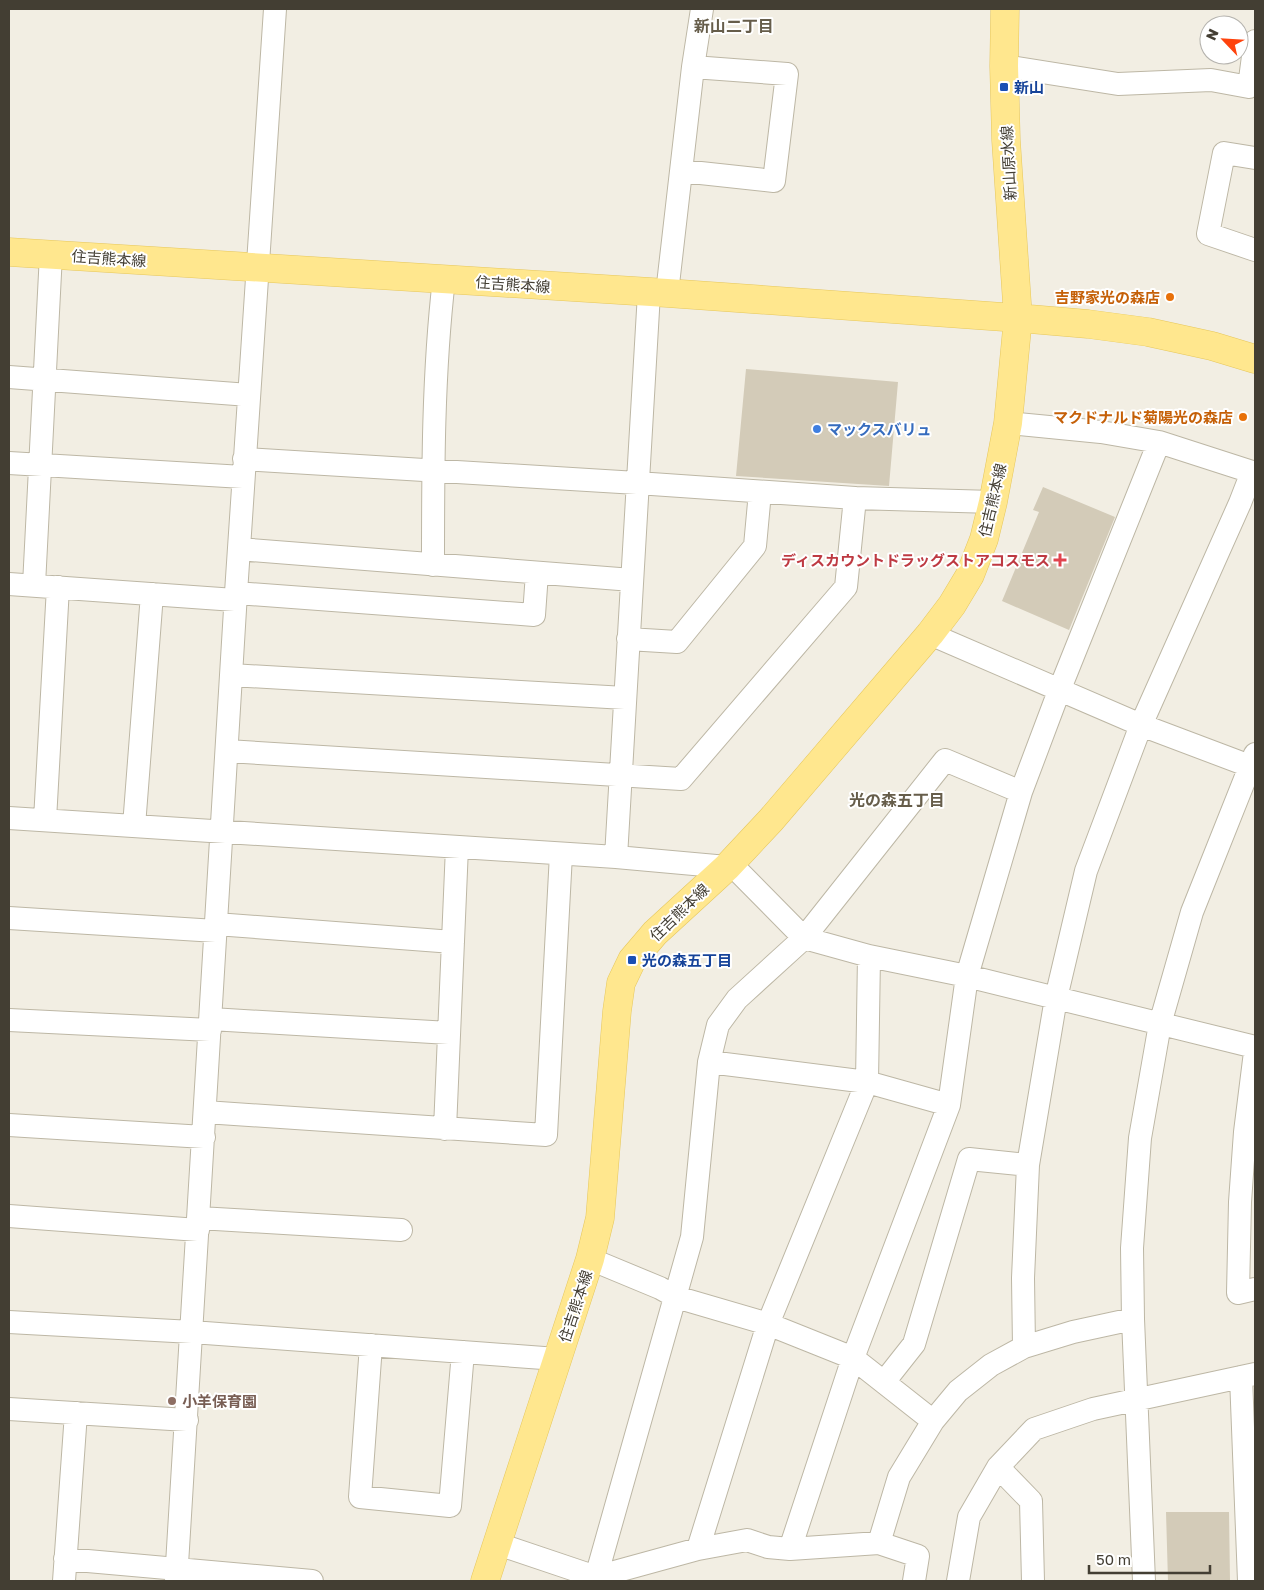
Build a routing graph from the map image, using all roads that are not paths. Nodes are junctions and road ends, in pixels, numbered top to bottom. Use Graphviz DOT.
graph roads {
  1 [pos="274,9"];
  2 [pos="702,9"];
  3 [pos="1005,9"];
  4 [pos="1255,41"];
  5 [pos="693,66"];
  6 [pos="1004,66"];
  7 [pos="1255,158"];
  8 [pos="682,171"];
  9 [pos="1255,250"];
  10 [pos="9,252"];
  11 [pos="51,254"];
  12 [pos="258,267"];
  13 [pos="444,279"];
  14 [pos="658,293"];
  15 [pos="1018,318"];
  16 [pos="1255,359"];
  17 [pos="9,377"];
  18 [pos="46,380"];
  19 [pos="248,395"];
  20 [pos="1008,423"];
  21 [pos="1159,442"];
  22 [pos="9,463"];
  23 [pos="41,465"];
  24 [pos="244,468"];
  25 [pos="434,472"];
  26 [pos="637,483"];
  27 [pos="760,492"];
  28 [pos="855,498"];
  29 [pos="993,502"];
  30 [pos="239,549"];
  31 [pos="434,565"];
  32 [pos="537,573"];
  33 [pos="632,580"];
  34 [pos="9,584"];
  35 [pos="34,586"];
  36 [pos="58,587"];
  37 [pos="152,594"];
  38 [pos="236,597"];
  39 [pos="930,634"];
  40 [pos="628,639"];
  41 [pos="231,676"];
  42 [pos="1059,691"];
  43 [pos="625,698"];
  44 [pos="1141,725"];
  45 [pos="227,751"];
  46 [pos="1254,762"];
  47 [pos="620,776"];
  48 [pos="1021,792"];
  49 [pos="9,818"];
  50 [pos="44,820"];
  51 [pos="134,826"];
  52 [pos="222,832"];
  53 [pos="457,847"];
  54 [pos="561,854"];
  55 [pos="616,857"];
  56 [pos="729,865"];
  57 [pos="9,918"];
  58 [pos="216,928"];
  59 [pos="804,938"];
  60 [pos="453,942"];
  61 [pos="869,956"];
  62 [pos="967,976"];
  63 [pos="1056,998"];
  64 [pos="9,1020"];
  65 [pos="210,1024"];
  66 [pos="1160,1024"];
  67 [pos="449,1033"];
  68 [pos="1255,1047"];
  69 [pos="1255,1052"];
  70 [pos="709,1062"];
  71 [pos="866,1082"];
  72 [pos="949,1105"];
  73 [pos="205,1112"];
  74 [pos="9,1125"];
  75 [pos="445,1128"];
  76 [pos="204,1137"];
  77 [pos="1028,1165"];
  78 [pos="9,1216"];
  79 [pos="199,1224"];
  80 [pos="401,1230"];
  81 [pos="590,1259"];
  82 [pos="1255,1289"];
  83 [pos="676,1297"];
  84 [pos="1133,1319"];
  85 [pos="9,1322"];
  86 [pos="768,1324"];
  87 [pos="192,1332"];
  88 [pos="371,1345"];
  89 [pos="1024,1347"];
  90 [pos="463,1352"];
  91 [pos="853,1358"];
  92 [pos="557,1359"];
  93 [pos="1248,1375"];
  94 [pos="884,1382"];
  95 [pos="1138,1400"];
  96 [pos="9,1409"];
  97 [pos="76,1413"];
  98 [pos="187,1420"];
  99 [pos="932,1421"];
  100 [pos="998,1467"];
  101 [pos="879,1543"];
  102 [pos="498,1544"];
  103 [pos="790,1548"];
  104 [pos="698,1550"];
  105 [pos="64,1570"];
  106 [pos="176,1575"];
  107 [pos="596,1577"];
  108 [pos="312,1581"];
  109 [pos="485,1581"];
  110 [pos="914,1581"];
  111 [pos="958,1581"];
  112 [pos="1033,1581"];
  113 [pos="1144,1581"];
  114 [pos="1249,1581"];
  1 -- 12 [label="street"];
  2 -- 5 [label="street"];
  3 -- 6 [label="main road, 新山原水線"];
  4 -- 6 [label="street"];
  5 -- 8 [label="street"];
  5 -- 8 [label="street"];
  6 -- 15 [label="main road, 新山原水線"];
  7 -- 9 [label="street"];
  8 -- 14 [label="street"];
  10 -- 11 [label="main road, 住吉熊本線"];
  11 -- 12 [label="main road, 住吉熊本線"];
  11 -- 18 [label="street"];
  12 -- 13 [label="main road, 住吉熊本線"];
  12 -- 19 [label="street"];
  13 -- 14 [label="main road, 住吉熊本線"];
  13 -- 25 [label="street"];
  14 -- 15 [label="main road, 住吉熊本線"];
  14 -- 26 [label="street"];
  15 -- 16 [label="main road, 住吉熊本線"];
  15 -- 20 [label="main road, 住吉熊本線"];
  17 -- 18 [label="street"];
  18 -- 19 [label="street"];
  18 -- 23 [label="street"];
  19 -- 24 [label="street"];
  20 -- 21 [label="street"];
  20 -- 29 [label="main road, 住吉熊本線"];
  21 -- 42 [label="street"];
  21 -- 44 [label="street"];
  22 -- 23 [label="street"];
  23 -- 24 [label="street"];
  23 -- 35 [label="street"];
  24 -- 25 [label="street"];
  24 -- 30 [label="street"];
  25 -- 26 [label="street"];
  25 -- 31 [label="street"];
  26 -- 27 [label="street"];
  26 -- 33 [label="street"];
  27 -- 28 [label="street"];
  27 -- 40 [label="street"];
  28 -- 29 [label="street"];
  28 -- 47 [label="street"];
  29 -- 39 [label="main road, 住吉熊本線"];
  30 -- 31 [label="street"];
  30 -- 38 [label="street"];
  31 -- 32 [label="street"];
  32 -- 33 [label="street"];
  32 -- 38 [label="street"];
  33 -- 40 [label="street"];
  34 -- 35 [label="street"];
  35 -- 36 [label="street"];
  36 -- 37 [label="street"];
  36 -- 50 [label="street"];
  37 -- 38 [label="street"];
  37 -- 51 [label="street"];
  38 -- 41 [label="street"];
  39 -- 42 [label="street"];
  39 -- 56 [label="main road, 住吉熊本線"];
  40 -- 43 [label="street"];
  41 -- 43 [label="street"];
  41 -- 45 [label="street"];
  42 -- 44 [label="street"];
  42 -- 48 [label="street"];
  43 -- 47 [label="street"];
  44 -- 46 [label="street"];
  44 -- 63 [label="street"];
  45 -- 47 [label="street"];
  45 -- 52 [label="street"];
  46 -- 66 [label="street"];
  47 -- 55 [label="street"];
  48 -- 59 [label="street"];
  48 -- 62 [label="street"];
  49 -- 50 [label="street"];
  50 -- 51 [label="street"];
  51 -- 52 [label="street"];
  52 -- 53 [label="street"];
  52 -- 58 [label="street"];
  53 -- 54 [label="street"];
  53 -- 60 [label="street"];
  54 -- 55 [label="street"];
  54 -- 75 [label="street"];
  55 -- 56 [label="street"];
  56 -- 59 [label="street"];
  56 -- 81 [label="main road, 住吉熊本線"];
  57 -- 58 [label="street"];
  58 -- 60 [label="street"];
  58 -- 65 [label="street"];
  59 -- 61 [label="street"];
  59 -- 70 [label="street"];
  60 -- 67 [label="street"];
  61 -- 62 [label="street"];
  61 -- 71 [label="street"];
  62 -- 63 [label="street"];
  62 -- 72 [label="street"];
  63 -- 66 [label="street"];
  63 -- 77 [label="street"];
  64 -- 65 [label="street"];
  65 -- 67 [label="street"];
  65 -- 73 [label="street"];
  66 -- 68 [label="street"];
  66 -- 84 [label="street"];
  67 -- 75 [label="street"];
  69 -- 82 [label="street"];
  70 -- 71 [label="street"];
  70 -- 83 [label="street"];
  71 -- 72 [label="street"];
  71 -- 86 [label="street"];
  72 -- 91 [label="street"];
  73 -- 75 [label="street"];
  73 -- 76 [label="street"];
  74 -- 76 [label="street"];
  76 -- 79 [label="street"];
  77 -- 89 [label="street"];
  77 -- 94 [label="street"];
  78 -- 79 [label="street"];
  79 -- 80 [label="street"];
  79 -- 87 [label="street"];
  81 -- 83 [label="street"];
  81 -- 92 [label="main road, 住吉熊本線"];
  83 -- 86 [label="street"];
  83 -- 107 [label="street"];
  84 -- 89 [label="street"];
  84 -- 95 [label="street"];
  85 -- 87 [label="street"];
  86 -- 91 [label="street"];
  86 -- 104 [label="street"];
  87 -- 88 [label="street"];
  87 -- 98 [label="street"];
  88 -- 90 [label="street"];
  88 -- 90 [label="street"];
  89 -- 99 [label="street"];
  90 -- 92 [label="street"];
  91 -- 94 [label="street"];
  91 -- 103 [label="street"];
  92 -- 102 [label="main road, 住吉熊本線"];
  93 -- 95 [label="street"];
  93 -- 114 [label="street"];
  94 -- 99 [label="street"];
  95 -- 100 [label="street"];
  95 -- 113 [label="street"];
  96 -- 97 [label="street"];
  97 -- 98 [label="street"];
  97 -- 105 [label="street"];
  98 -- 106 [label="street"];
  99 -- 101 [label="street"];
  100 -- 111 [label="street"];
  100 -- 112 [label="street"];
  101 -- 103 [label="street"];
  101 -- 110 [label="street"];
  102 -- 107 [label="street"];
  102 -- 109 [label="main road, 住吉熊本線"];
  103 -- 104 [label="street"];
  104 -- 107 [label="street"];
  105 -- 106 [label="street"];
  106 -- 108 [label="street"];
}
